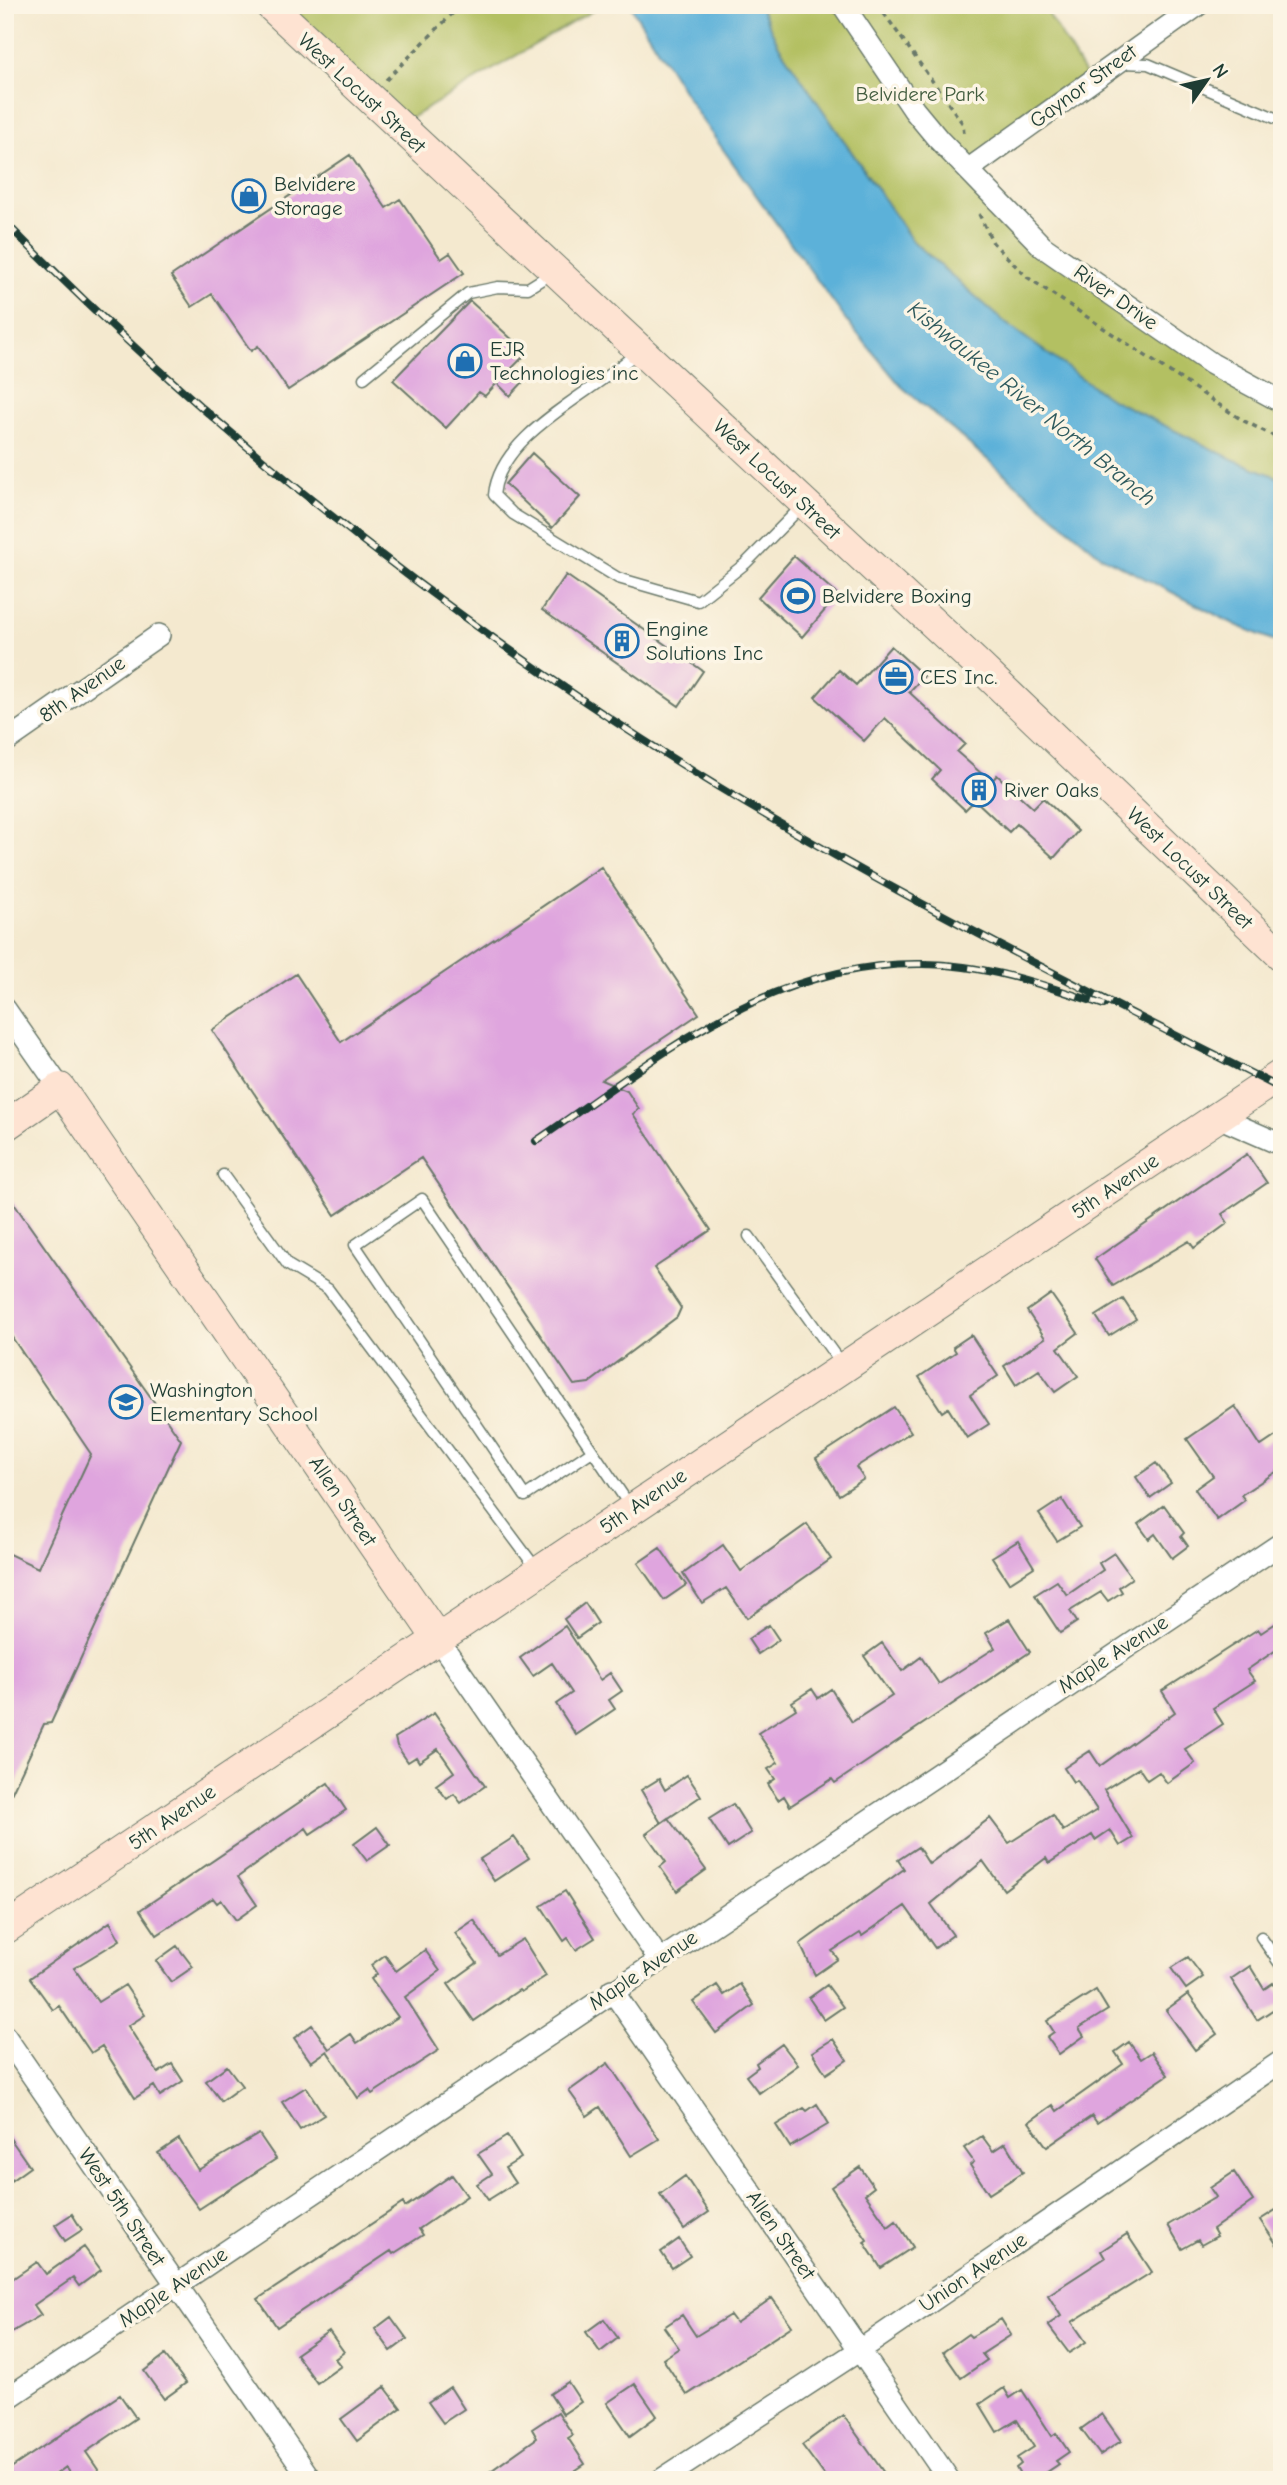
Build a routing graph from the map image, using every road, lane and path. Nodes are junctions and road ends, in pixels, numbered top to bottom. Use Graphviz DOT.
graph roads {
  1 [pos="270,5"];
  2 [pos="461,5"];
  3 [pos="843,5"];
  4 [pos="1198,5"];
  5 [pos="1116,62"];
  6 [pos="367,98"];
  7 [pos="1282,121"];
  8 [pos="969,169"];
  9 [pos="554,271"];
  10 [pos="639,350"];
  11 [pos="364,378"];
  12 [pos="1282,402"];
  13 [pos="804,504"];
  14 [pos="159,635"];
  15 [pos="5,743"];
  16 [pos="1282,956"];
  17 [pos="5,1009"];
  18 [pos="1282,1073"];
  19 [pos="60,1088"];
  20 [pos="1218,1116"];
  21 [pos="5,1126"];
  22 [pos="1282,1145"];
  23 [pos="223,1175"];
  24 [pos="749,1236"];
  25 [pos="843,1368"];
  26 [pos="593,1451"];
  27 [pos="632,1508"];
  28 [pos="1282,1543"];
  29 [pos="538,1571"];
  30 [pos="437,1638"];
  31 [pos="5,1929"];
  32 [pos="1261,1937"];
  33 [pos="659,1959"];
  34 [pos="1282,1967"];
  35 [pos="612,1990"];
  36 [pos="5,2036"];
  37 [pos="1282,2061"];
  38 [pos="175,2285"];
  39 [pos="860,2350"];
  40 [pos="5,2400"];
  41 [pos="311,2480"];
  42 [pos="661,2480"];
  43 [pos="949,2480"];
  1 -- 6 [label="street, West Locust Street"];
  2 -- 6 [label="path"];
  3 -- 8 [label="street, River Drive"];
  4 -- 5 [label="street, Gaynor Street"];
  5 -- 7 [label="lane"];
  5 -- 8 [label="street, Gaynor Street"];
  6 -- 9 [label="street, West Locust Street"];
  8 -- 12 [label="street, River Drive"];
  9 -- 10 [label="street, West Locust Street"];
  9 -- 11 [label="lane"];
  10 -- 13 [label="street, West Locust Street"];
  10 -- 13 [label="lane"];
  13 -- 16 [label="street, West Locust Street"];
  14 -- 15 [label="street, 8th Avenue"];
  17 -- 19 [label="street, Allen Street"];
  18 -- 20 [label="street, 5th Avenue"];
  19 -- 21 [label="street"];
  19 -- 30 [label="street, Allen Street"];
  20 -- 22 [label="street"];
  20 -- 25 [label="street, 5th Avenue"];
  23 -- 29 [label="lane"];
  24 -- 25 [label="lane"];
  25 -- 27 [label="street, 5th Avenue"];
  26 -- 26 [label="lane"];
  26 -- 27 [label="lane"];
  27 -- 29 [label="street, 5th Avenue"];
  28 -- 33 [label="street, Maple Avenue"];
  29 -- 30 [label="street, 5th Avenue"];
  30 -- 31 [label="street, 5th Avenue"];
  30 -- 33 [label="street, Allen Street"];
  32 -- 34 [label="lane"];
  33 -- 35 [label="street, Maple Avenue"];
  35 -- 38 [label="street, Maple Avenue"];
  35 -- 39 [label="street, Allen Street"];
  36 -- 38 [label="street, West 5th Street"];
  37 -- 39 [label="street, Union Avenue"];
  38 -- 40 [label="street, Maple Avenue"];
  38 -- 41 [label="street, West 5th Street"];
  39 -- 42 [label="street, Union Avenue"];
  39 -- 43 [label="street, Allen Street"];
}
